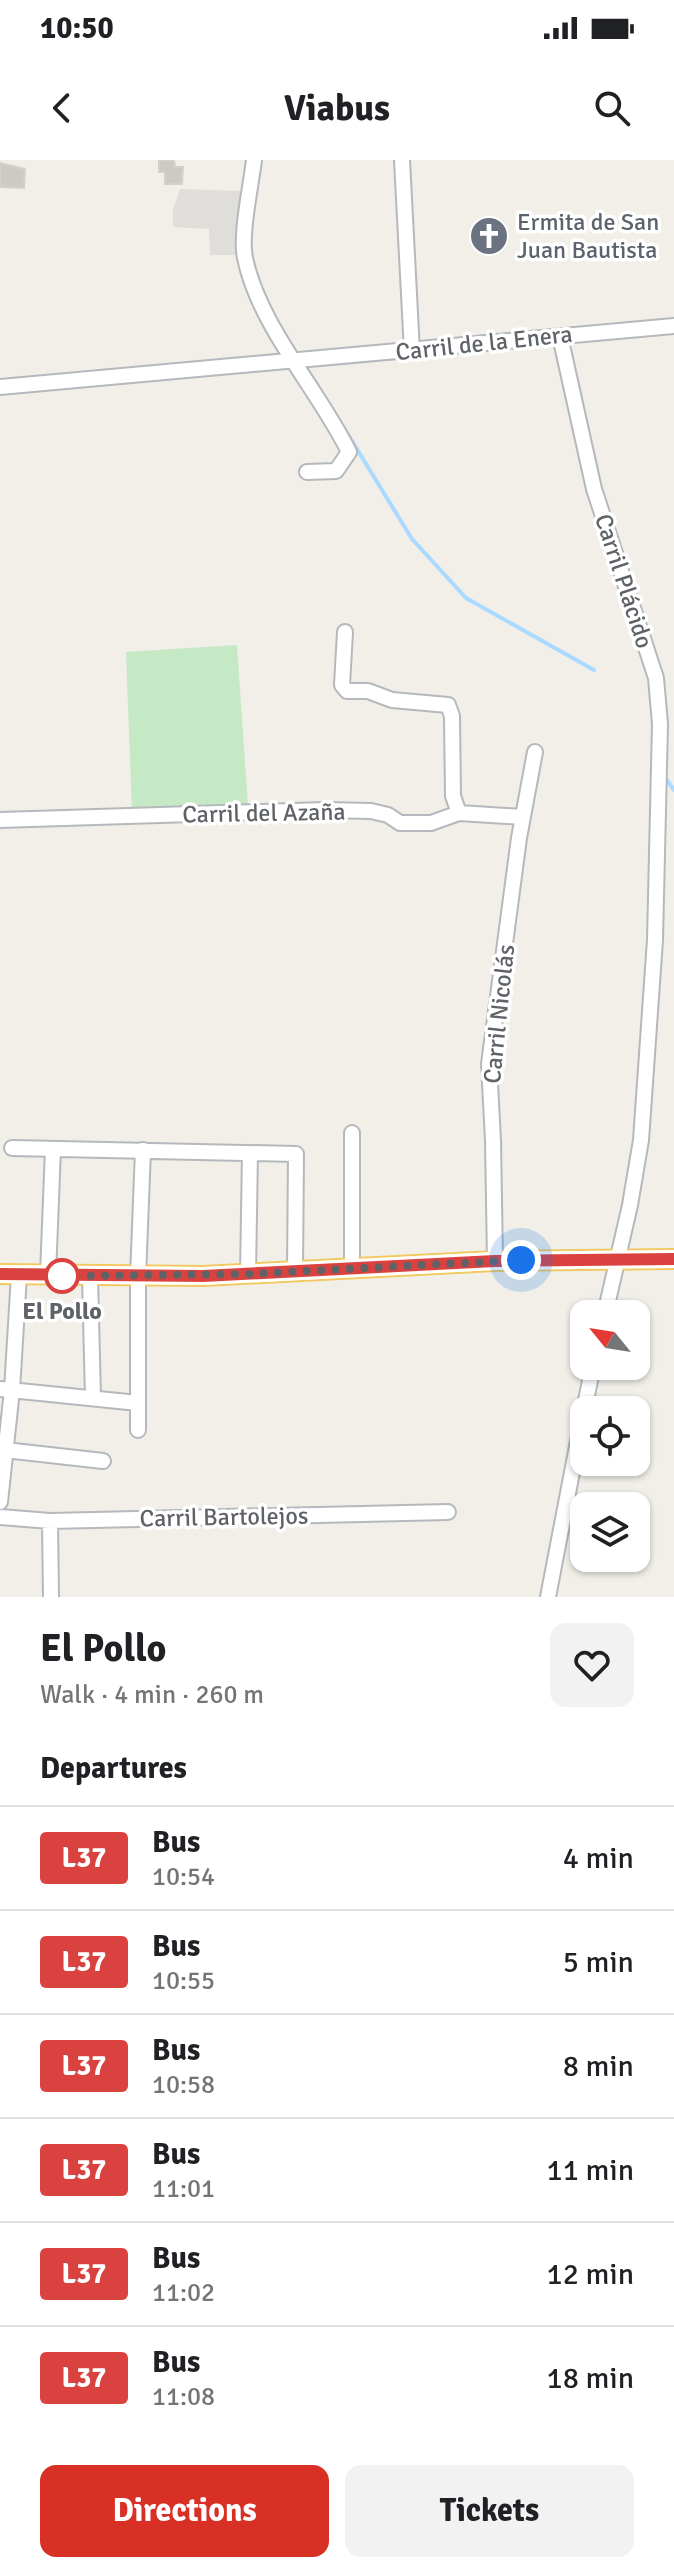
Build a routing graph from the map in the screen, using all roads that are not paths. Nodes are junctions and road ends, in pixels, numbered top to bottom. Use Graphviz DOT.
graph roads {
  1 [pos="254,160"];
  2 [pos="402,160"];
  3 [pos="674,326"];
  4 [pos="560,336"];
  5 [pos="412,352"];
  6 [pos="294,360"];
  7 [pos="0,387"];
  8 [pos="307,472"];
  9 [pos="345,632"];
  10 [pos="535,752"];
  11 [pos="459,813"];
  12 [pos="523,817"];
  13 [pos="0,820"];
  14 [pos="352,1133"];
  15 [pos="12,1148"];
  16 [pos="53,1149"];
  17 [pos="143,1150"];
  18 [pos="250,1153"];
  19 [pos="616,1259"];
  20 [pos="674,1259"];
  21 [pos="495,1261"];
  22 [pos="352,1268"];
  23 [pos="295,1271"];
  24 [pos="0,1274"];
  25 [pos="248,1274"];
  26 [pos="19,1275"];
  27 [pos="48,1275"];
  28 [pos="90,1277"];
  29 [pos="138,1277"];
  30 [pos="608,1300"];
  31 [pos="6,1390"];
  32 [pos="93,1398"];
  33 [pos="138,1403"];
  34 [pos="138,1430"];
  35 [pos="3,1456"];
  36 [pos="103,1461"];
  37 [pos="571,1476"];
  38 [pos="0,1502"];
  39 [pos="448,1512"];
  40 [pos="0,1517"];
  41 [pos="50,1521"];
  42 [pos="51,1597"];
  43 [pos="548,1597"];
  1 -- 6 [label="street"];
  2 -- 5 [label="street"];
  3 -- 4 [label="street, Carril de la Enera"];
  4 -- 5 [label="street, Carril de la Enera"];
  4 -- 19 [label="street, Carril Plácido"];
  5 -- 6 [label="street, Carril de la Enera"];
  6 -- 7 [label="street, Carril de la Enera"];
  6 -- 8 [label="street"];
  9 -- 11 [label="street"];
  10 -- 12 [label="street, Carril Nicolás"];
  11 -- 12 [label="street, Carril del Azaña"];
  11 -- 13 [label="street, Carril del Azaña"];
  12 -- 21 [label="street, Carril Nicolás"];
  14 -- 22 [label="street"];
  15 -- 16 [label="street"];
  16 -- 17 [label="street"];
  16 -- 27 [label="street"];
  17 -- 18 [label="street"];
  17 -- 29 [label="street"];
  18 -- 23 [label="street"];
  18 -- 25 [label="street"];
  19 -- 20 [label="main road"];
  19 -- 21 [label="main road"];
  19 -- 30 [label="street, Carril Plácido"];
  21 -- 22 [label="main road"];
  22 -- 23 [label="main road"];
  23 -- 25 [label="main road"];
  24 -- 26 [label="main road"];
  25 -- 29 [label="main road"];
  26 -- 27 [label="main road"];
  26 -- 31 [label="street"];
  27 -- 28 [label="main road"];
  28 -- 29 [label="main road"];
  28 -- 32 [label="street"];
  29 -- 33 [label="street"];
  31 -- 32 [label="street"];
  31 -- 35 [label="street"];
  32 -- 33 [label="street"];
  33 -- 34 [label="street"];
  35 -- 36 [label="street"];
  35 -- 38 [label="street"];
  37 -- 43 [label="street"];
  39 -- 41 [label="street, Carril Bartolejos"];
  40 -- 41 [label="street, Carril Bartolejos"];
  41 -- 42 [label="street"];
}
